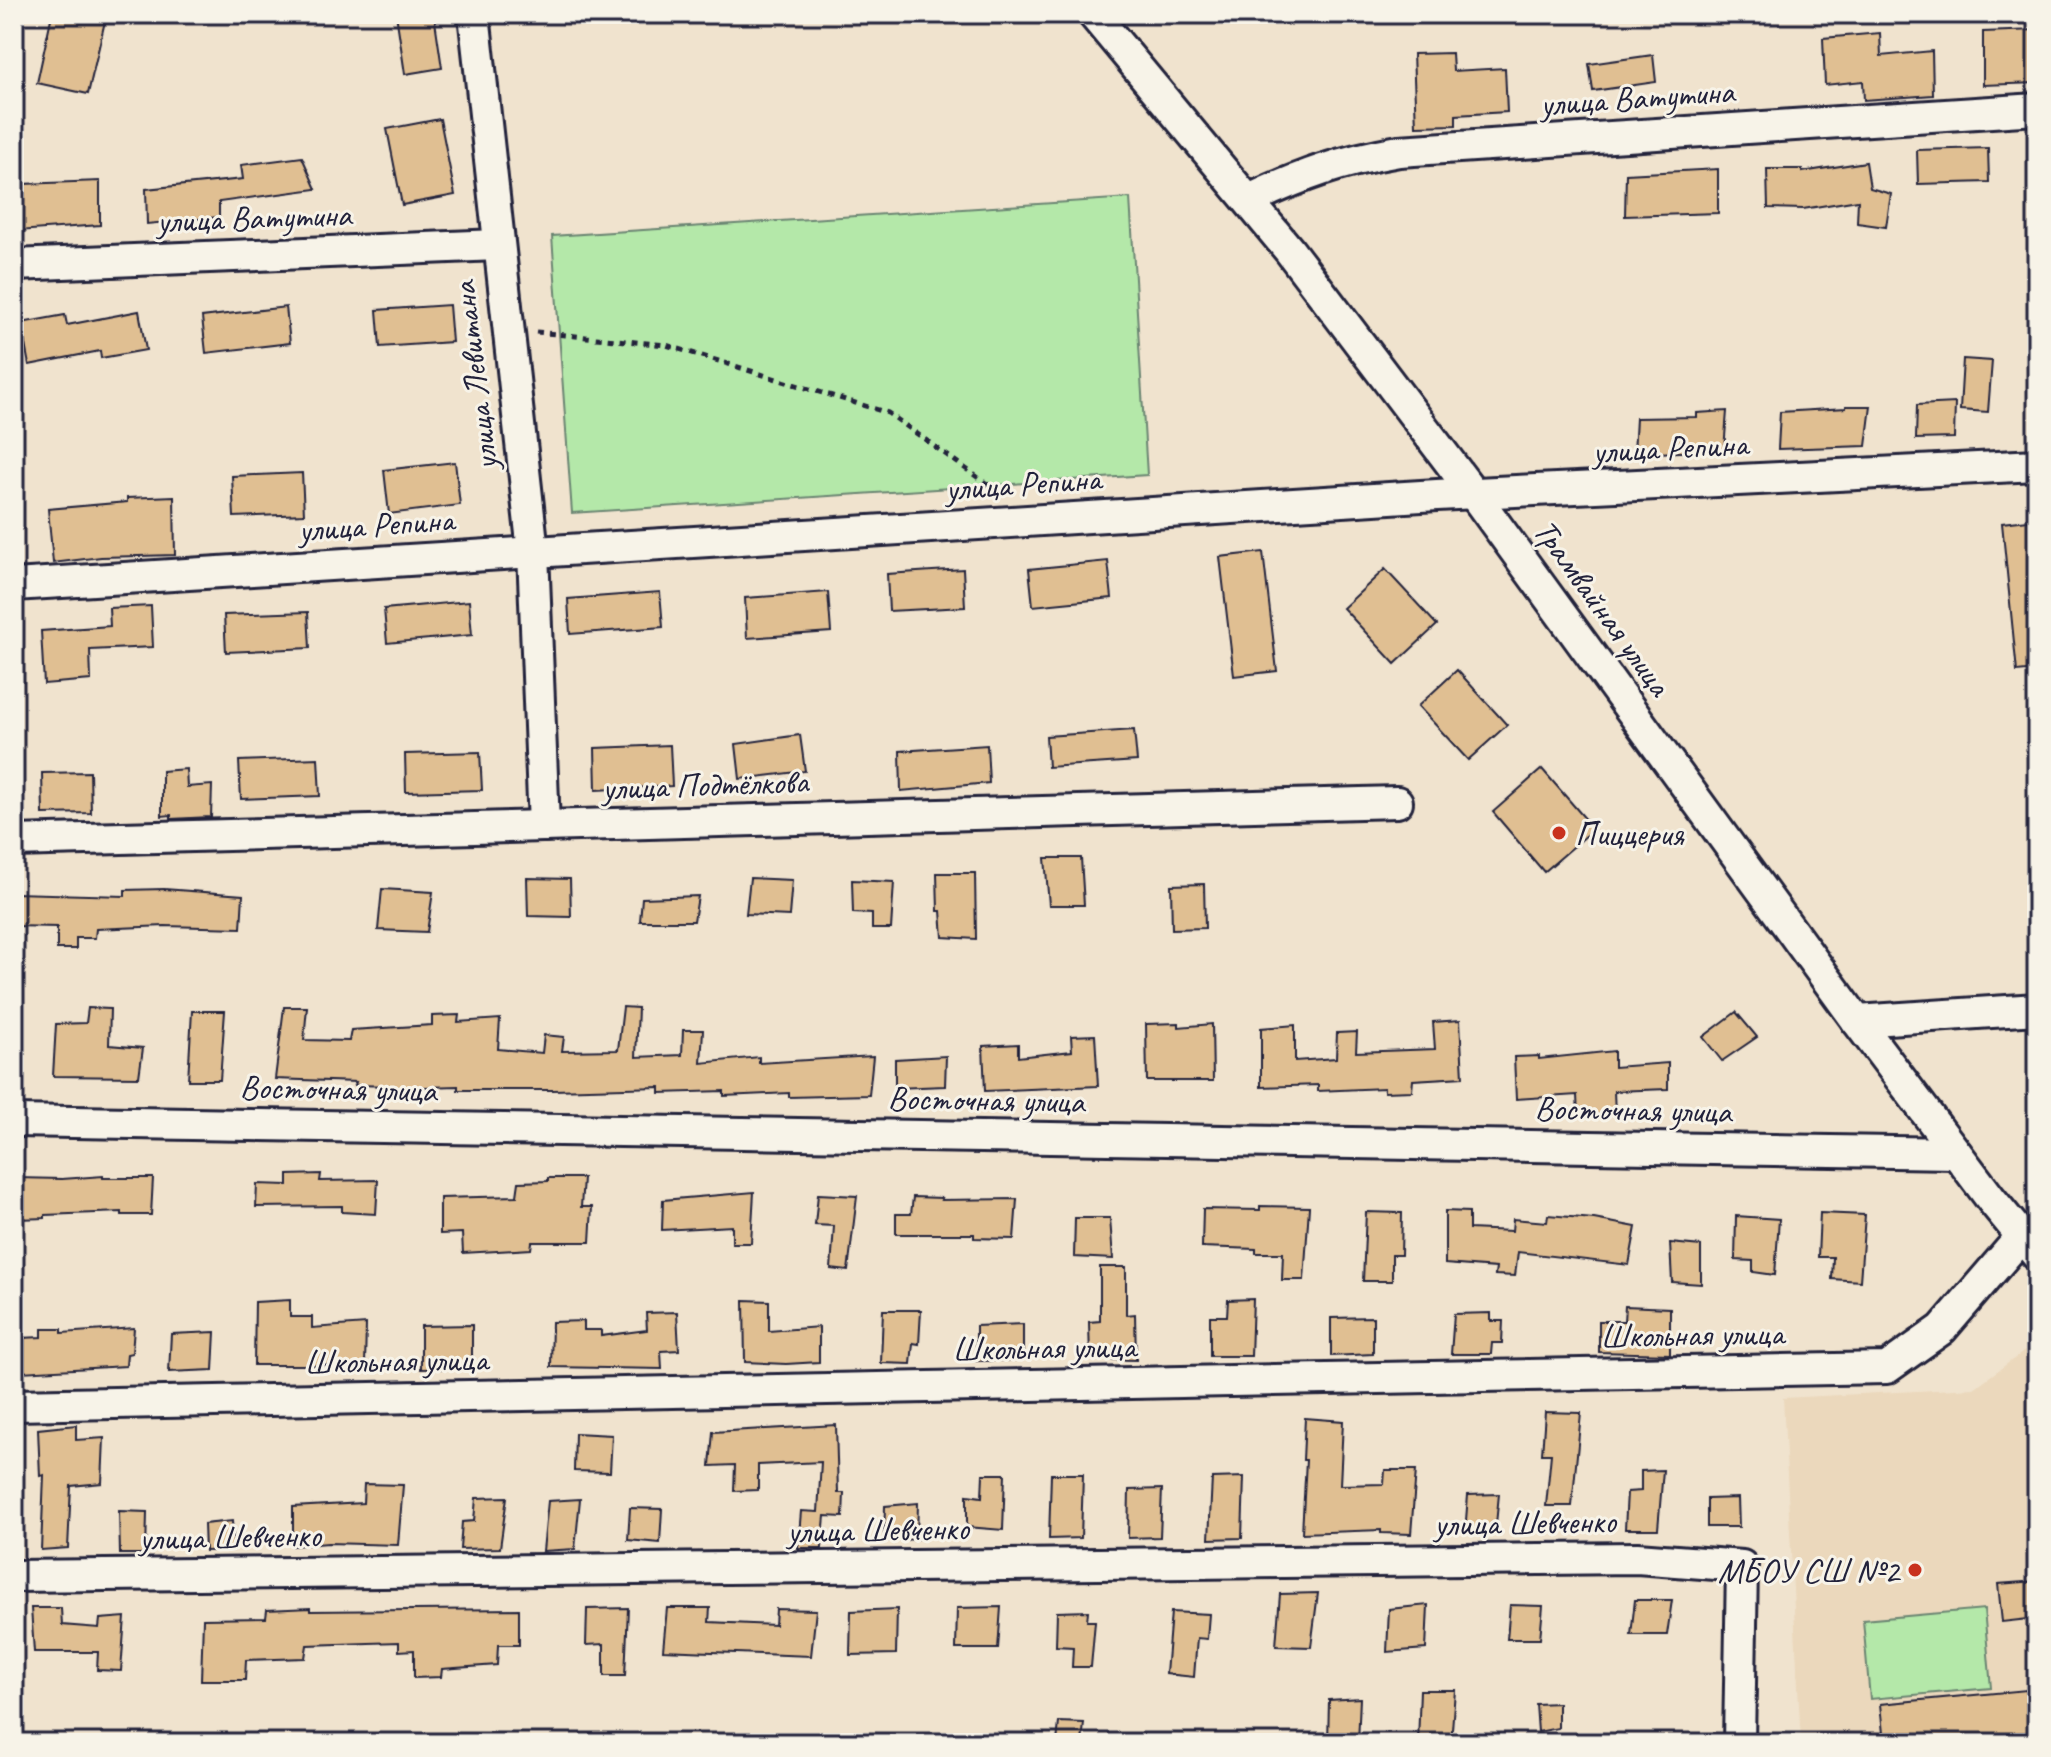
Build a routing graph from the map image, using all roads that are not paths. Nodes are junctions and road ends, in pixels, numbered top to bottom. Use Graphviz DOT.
graph roads {
  1 [pos="474,14"];
  2 [pos="1093,14"];
  3 [pos="2037,109"];
  4 [pos="1249,200"];
  5 [pos="498,245"];
  6 [pos="14,265"];
  7 [pos="2037,465"];
  8 [pos="1473,493"];
  9 [pos="533,552"];
  10 [pos="14,585"];
  11 [pos="1397,802"];
  12 [pos="544,826"];
  13 [pos="14,841"];
  14 [pos="2037,1009"];
  15 [pos="1857,1021"];
  16 [pos="14,1121"];
  17 [pos="1956,1153"];
  18 [pos="2029,1246"];
  19 [pos="14,1405"];
  20 [pos="14,1576"];
  21 [pos="1739,1743"];
  1 -- 5 [label="street, улица Левитана"];
  2 -- 4 [label="street, Трамвайная улица"];
  3 -- 4 [label="street, улица Ватутина"];
  4 -- 8 [label="street, Трамвайная улица"];
  5 -- 6 [label="street, улица Ватутина"];
  5 -- 9 [label="street, улица Левитана"];
  7 -- 8 [label="street, улица Репина"];
  8 -- 9 [label="street, улица Репина"];
  8 -- 15 [label="street, Трамвайная улица"];
  9 -- 10 [label="street, улица Репина"];
  9 -- 12 [label="street, улица Левитана"];
  11 -- 12 [label="street, улица Подтёлкова"];
  12 -- 13 [label="street, улица Подтёлкова"];
  14 -- 15 [label="street"];
  15 -- 17 [label="street, Трамвайная улица"];
  16 -- 17 [label="street, Восточная улица"];
  17 -- 18 [label="street, Трамвайная улица"];
  18 -- 19 [label="street, Школьная улица"];
  20 -- 21 [label="street, улица Шевченко"];
}
